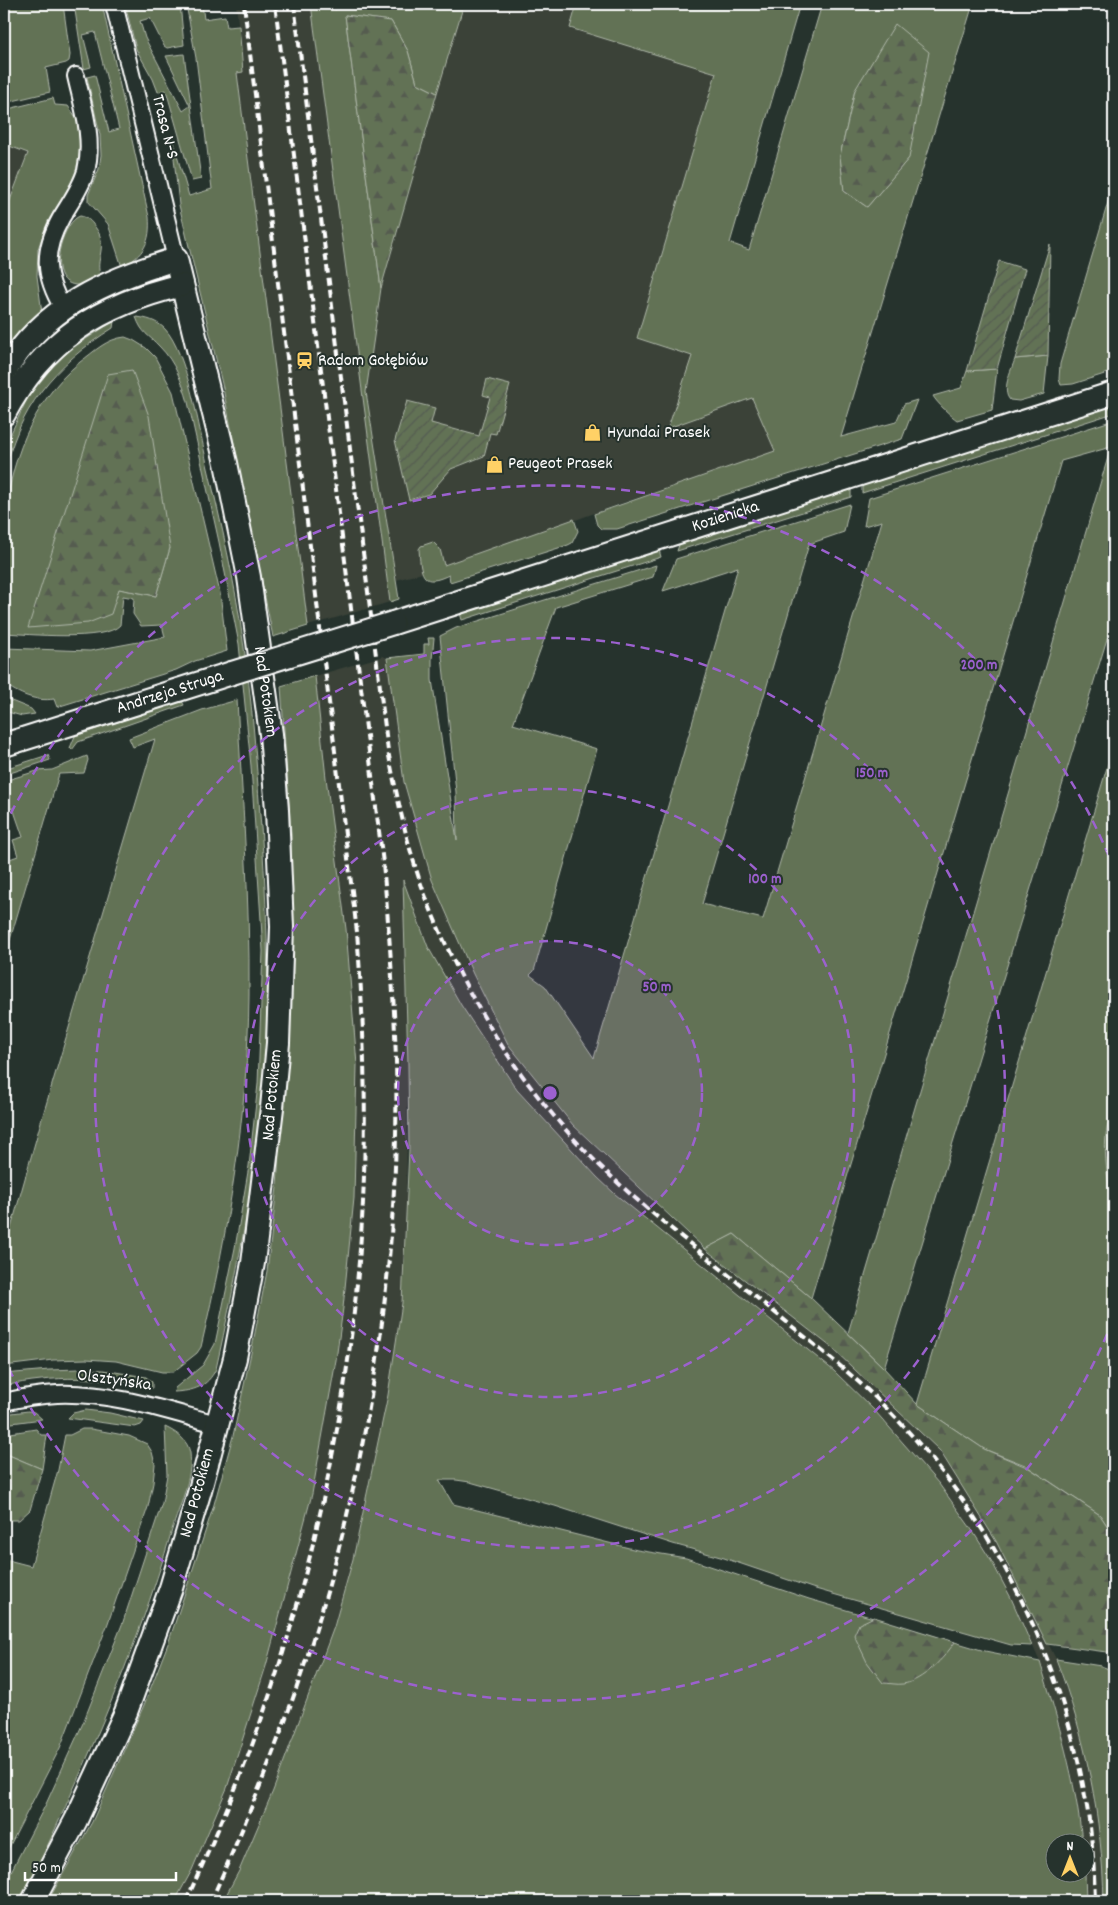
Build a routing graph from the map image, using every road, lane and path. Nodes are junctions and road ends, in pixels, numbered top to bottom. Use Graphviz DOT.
graph roads {
  1 [pos="114,4"];
  2 [pos="76,76"];
  3 [pos="176,259"];
  4 [pos="182,285"];
  5 [pos="63,308"];
  6 [pos="4,372"];
  7 [pos="1114,393"];
  8 [pos="4,414"];
  9 [pos="336,640"];
  10 [pos="4,745"];
  11 [pos="4,1402"];
  12 [pos="216,1424"];
  13 [pos="34,1901"];
  1 -- 3 [label="street, Trasa N-S"];
  2 -- 5 [label="street"];
  3 -- 4 [label="main road, Nad Potokiem"];
  3 -- 5 [label="main road"];
  4 -- 8 [label="main road"];
  4 -- 12 [label="main road, Nad Potokiem"];
  5 -- 6 [label="main road"];
  7 -- 9 [label="main road, Kozienicka, bridge"];
  9 -- 10 [label="main road, Andrzeja Struga, bridge"];
  11 -- 12 [label="street, Olsztyńska"];
  12 -- 13 [label="main road, Nad Potokiem"];
}
